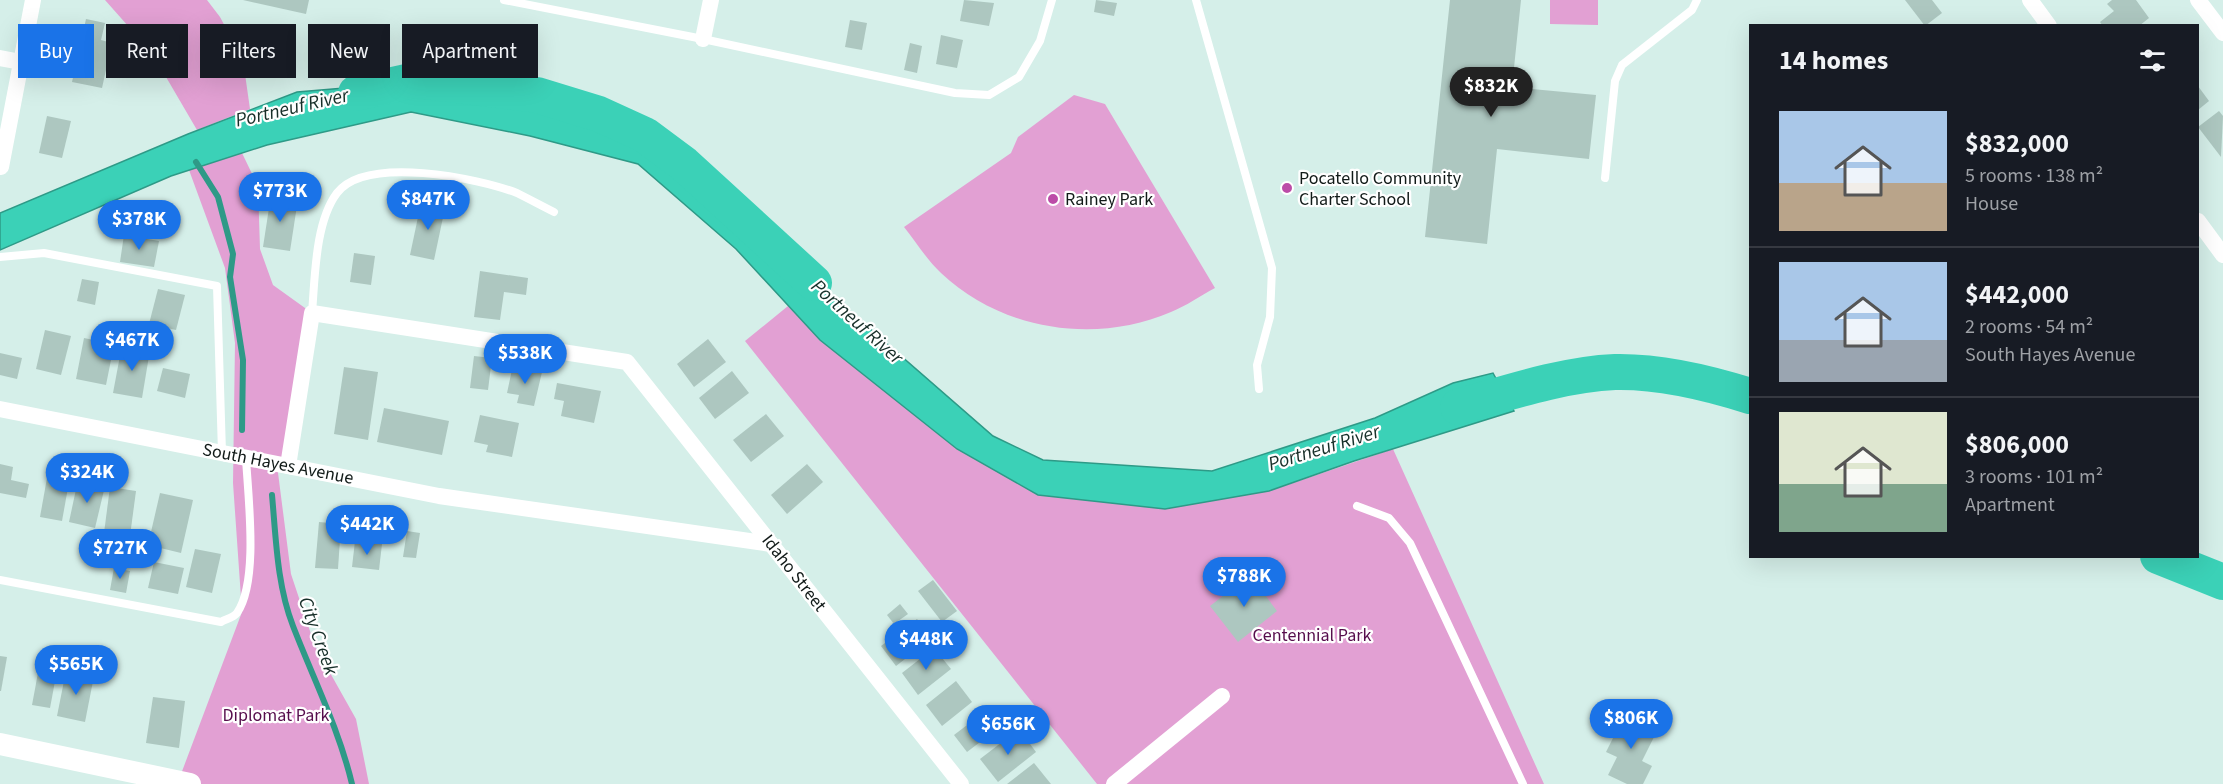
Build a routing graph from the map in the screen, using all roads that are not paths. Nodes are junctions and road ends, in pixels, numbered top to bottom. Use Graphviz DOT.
graph roads {
  1 [pos="33,0"];
  2 [pos="504,0"];
  3 [pos="711,0"];
  4 [pos="1052,0"];
  5 [pos="1196,0"];
  6 [pos="1697,0"];
  7 [pos="2030,0"];
  8 [pos="2198,0"];
  9 [pos="28,24"];
  10 [pos="2048,24"];
  11 [pos="2223,33"];
  12 [pos="703,39"];
  13 [pos="0,58"];
  14 [pos="18,61"];
  15 [pos="18,78"];
  16 [pos="1,167"];
  17 [pos="1605,178"];
  18 [pos="554,212"];
  19 [pos="2199,222"];
  20 [pos="2223,255"];
  21 [pos="0,257"];
  22 [pos="312,313"];
  23 [pos="1258,389"];
  24 [pos="0,409"];
  25 [pos="222,453"];
  26 [pos="246,458"];
  27 [pos="288,466"];
  28 [pos="1357,506"];
  29 [pos="771,544"];
  30 [pos="0,580"];
  31 [pos="1222,696"];
  32 [pos="0,744"];
  33 [pos="190,784"];
  34 [pos="961,784"];
  35 [pos="1114,784"];
  36 [pos="1523,784"];
  1 -- 9 [label="street"];
  2 -- 12 [label="lane"];
  3 -- 12 [label="street"];
  4 -- 12 [label="lane"];
  5 -- 23 [label="lane"];
  6 -- 17 [label="lane"];
  7 -- 10 [label="street"];
  8 -- 11 [label="street"];
  13 -- 14 [label="street"];
  15 -- 16 [label="street"];
  18 -- 22 [label="lane"];
  19 -- 20 [label="street"];
  21 -- 25 [label="lane"];
  22 -- 27 [label="street"];
  22 -- 29 [label="street, Idaho Street"];
  24 -- 25 [label="street, South Hayes Avenue"];
  25 -- 26 [label="street, South Hayes Avenue"];
  26 -- 27 [label="street, South Hayes Avenue"];
  26 -- 30 [label="lane"];
  27 -- 29 [label="street, South Hayes Avenue"];
  28 -- 36 [label="lane"];
  29 -- 34 [label="street, Idaho Street"];
  31 -- 35 [label="street"];
  32 -- 33 [label="street"];
}
